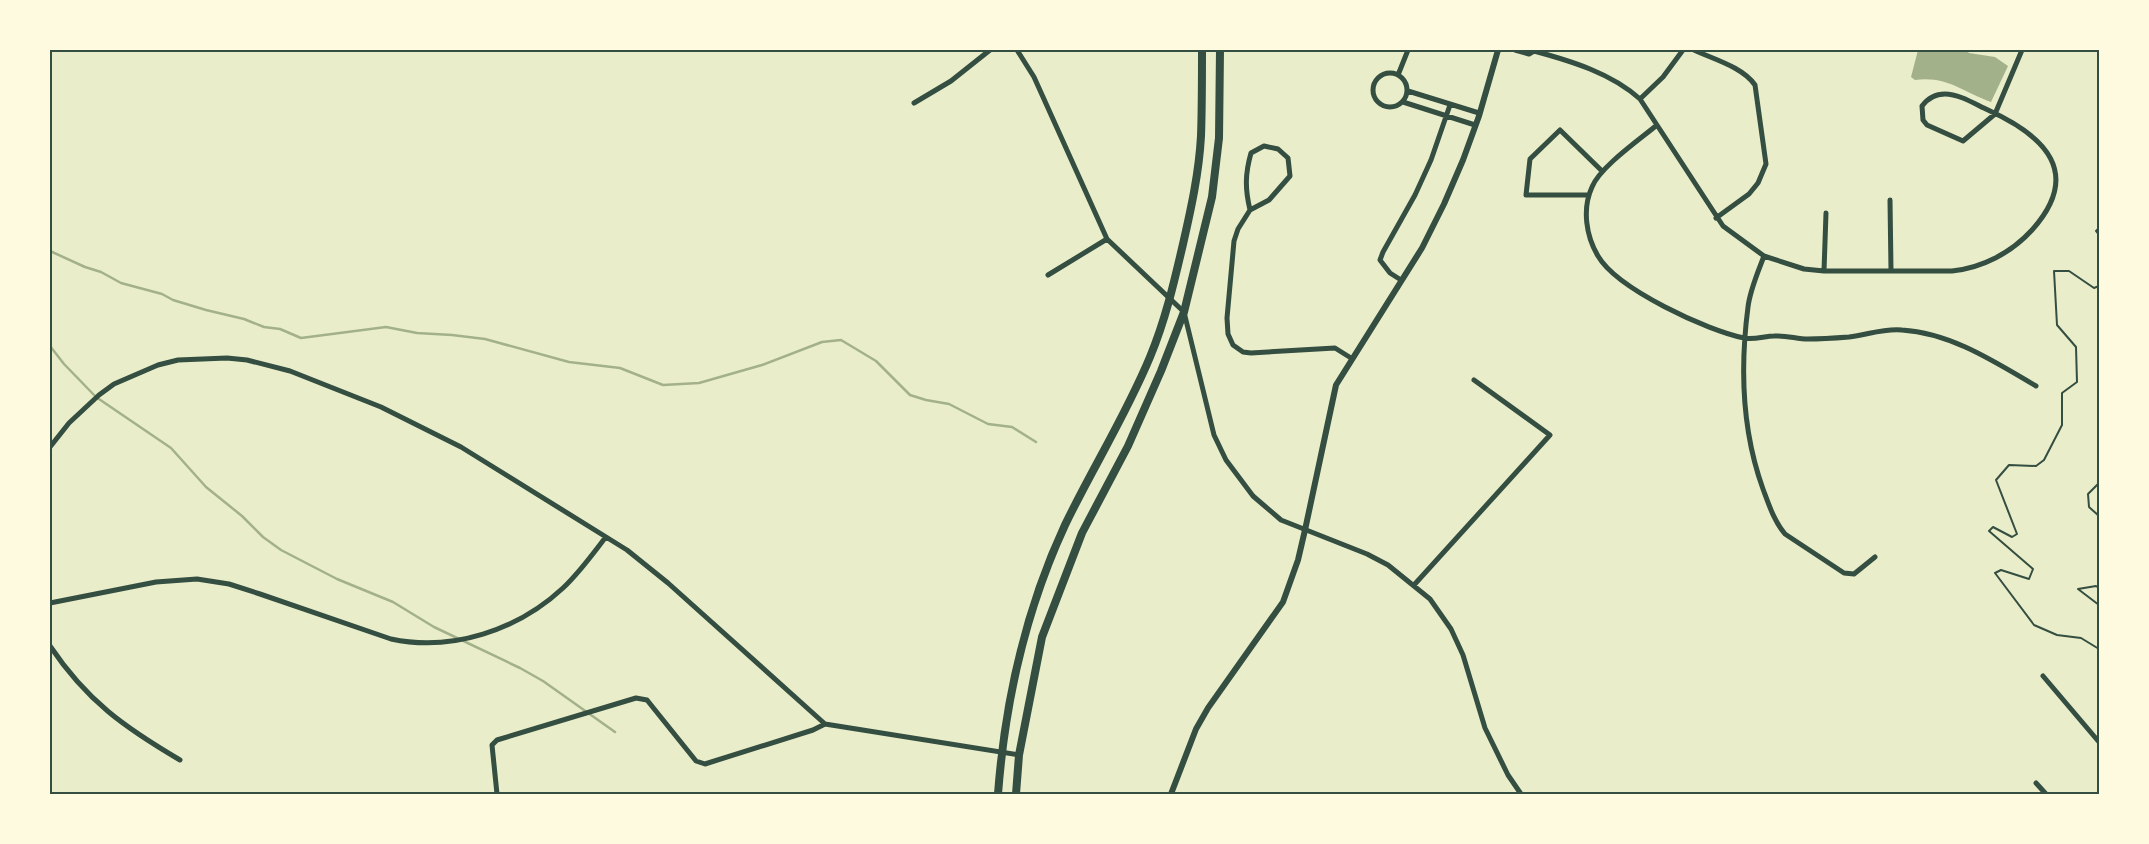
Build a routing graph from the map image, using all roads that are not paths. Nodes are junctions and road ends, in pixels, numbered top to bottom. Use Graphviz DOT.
graph roads {
  1 [pos="990,50"];
  2 [pos="1017,50"];
  3 [pos="1202,50"];
  4 [pos="1220,50"];
  5 [pos="1408,50"];
  6 [pos="1498,50"];
  7 [pos="1515,50"];
  8 [pos="1534,50"];
  9 [pos="1683,50"];
  10 [pos="1694,50"];
  11 [pos="2022,50"];
  12 [pos="1398,75"];
  13 [pos="1408,91"];
  14 [pos="1640,99"];
  15 [pos="1403,102"];
  16 [pos="914,103"];
  17 [pos="1450,105"];
  18 [pos="1480,113"];
  19 [pos="1995,114"];
  20 [pos="1446,116"];
  21 [pos="1476,125"];
  22 [pos="1657,125"];
  23 [pos="1602,172"];
  24 [pos="1589,195"];
  25 [pos="1890,200"];
  26 [pos="1250,210"];
  27 [pos="1826,213"];
  28 [pos="1716,218"];
  29 [pos="1107,239"];
  30 [pos="1764,256"];
  31 [pos="1891,270"];
  32 [pos="1824,271"];
  33 [pos="1048,275"];
  34 [pos="1402,280"];
  35 [pos="1170,299"];
  36 [pos="1184,312"];
  37 [pos="1746,338"];
  38 [pos="1352,358"];
  39 [pos="1474,380"];
  40 [pos="2036,386"];
  41 [pos="50,448"];
  42 [pos="1305,530"];
  43 [pos="605,538"];
  44 [pos="1875,557"];
  45 [pos="1414,585"];
  46 [pos="50,603"];
  47 [pos="50,646"];
  48 [pos="2043,676"];
  49 [pos="825,724"];
  50 [pos="2099,742"];
  51 [pos="1001,753"];
  52 [pos="1018,755"];
  53 [pos="180,760"];
  54 [pos="2036,783"];
  55 [pos="497,794"];
  56 [pos="998,794"];
  57 [pos="1016,794"];
  58 [pos="1171,794"];
  59 [pos="1521,794"];
  60 [pos="2046,794"];
  1 -- 16 [label="street"];
  2 -- 29 [label="street"];
  3 -- 35 [label="main road"];
  4 -- 36 [label="main road"];
  5 -- 12 [label="street"];
  6 -- 18 [label="street"];
  7 -- 8 [label="street"];
  8 -- 14 [label="street"];
  9 -- 14 [label="street"];
  10 -- 28 [label="street"];
  11 -- 19 [label="street"];
  12 -- 13 [label="street"];
  12 -- 15 [label="street"];
  13 -- 15 [label="street"];
  13 -- 17 [label="street"];
  14 -- 22 [label="street"];
  15 -- 20 [label="street"];
  17 -- 18 [label="street"];
  17 -- 20 [label="street"];
  18 -- 21 [label="street"];
  19 -- 19 [label="street"];
  19 -- 31 [label="street"];
  20 -- 21 [label="street"];
  20 -- 34 [label="street"];
  21 -- 34 [label="street"];
  22 -- 23 [label="street"];
  22 -- 28 [label="street"];
  23 -- 24 [label="street"];
  23 -- 24 [label="street"];
  24 -- 37 [label="street"];
  25 -- 31 [label="street"];
  26 -- 26 [label="street"];
  26 -- 38 [label="street"];
  27 -- 32 [label="street"];
  28 -- 30 [label="street"];
  29 -- 33 [label="street"];
  29 -- 35 [label="street"];
  30 -- 32 [label="street"];
  30 -- 37 [label="street"];
  31 -- 32 [label="street"];
  34 -- 38 [label="street"];
  35 -- 36 [label="street"];
  35 -- 51 [label="main road"];
  36 -- 42 [label="street"];
  36 -- 52 [label="main road"];
  37 -- 40 [label="street"];
  37 -- 44 [label="street"];
  38 -- 42 [label="street"];
  39 -- 45 [label="street"];
  41 -- 43 [label="street"];
  42 -- 45 [label="street"];
  42 -- 58 [label="street"];
  43 -- 46 [label="street"];
  43 -- 49 [label="street"];
  45 -- 59 [label="street"];
  47 -- 53 [label="street"];
  48 -- 50 [label="street"];
  49 -- 51 [label="street"];
  49 -- 55 [label="street"];
  51 -- 52 [label="street"];
  51 -- 56 [label="main road"];
  52 -- 57 [label="main road"];
  54 -- 60 [label="street"];
}
